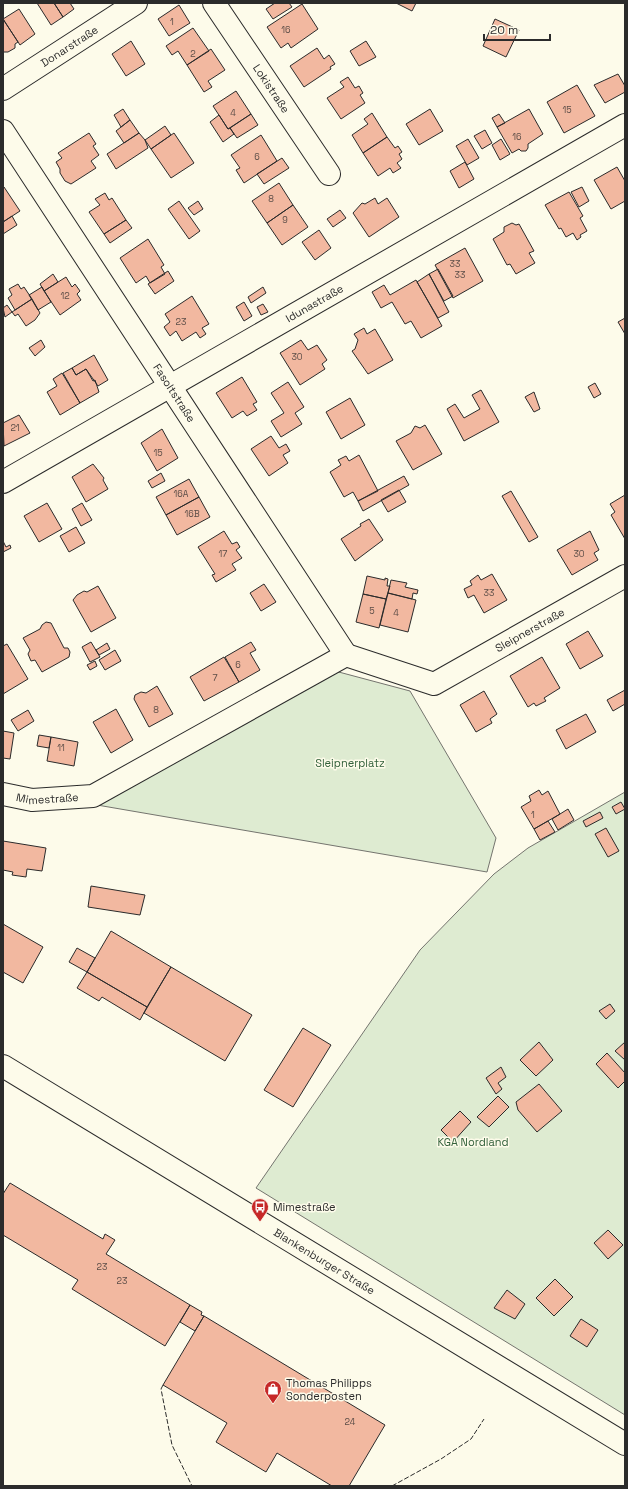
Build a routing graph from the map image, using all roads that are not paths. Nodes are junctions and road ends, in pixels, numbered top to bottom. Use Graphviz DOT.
graph roads {
  1 [pos="136,3"];
  2 [pos="214,3"];
  3 [pos="3,89"];
  4 [pos="625,125"];
  5 [pos="4,135"];
  6 [pos="329,174"];
  7 [pos="169,386"];
  8 [pos="3,482"];
  9 [pos="625,576"];
  10 [pos="346,655"];
  11 [pos="3,794"];
  12 [pos="3,1066"];
  13 [pos="625,1444"];
  1 -- 3 [label="street, Donarstraße"];
  2 -- 6 [label="street, Lokistraße"];
  4 -- 7 [label="street, Idunastraße"];
  5 -- 7 [label="street, Fasoltstraße"];
  7 -- 8 [label="street, Idunastraße"];
  7 -- 10 [label="street, Fasoltstraße"];
  9 -- 10 [label="street, Sleipnerstraße"];
  10 -- 11 [label="street, Mimestraße"];
  12 -- 13 [label="street, Blankenburger Straße"];
}
